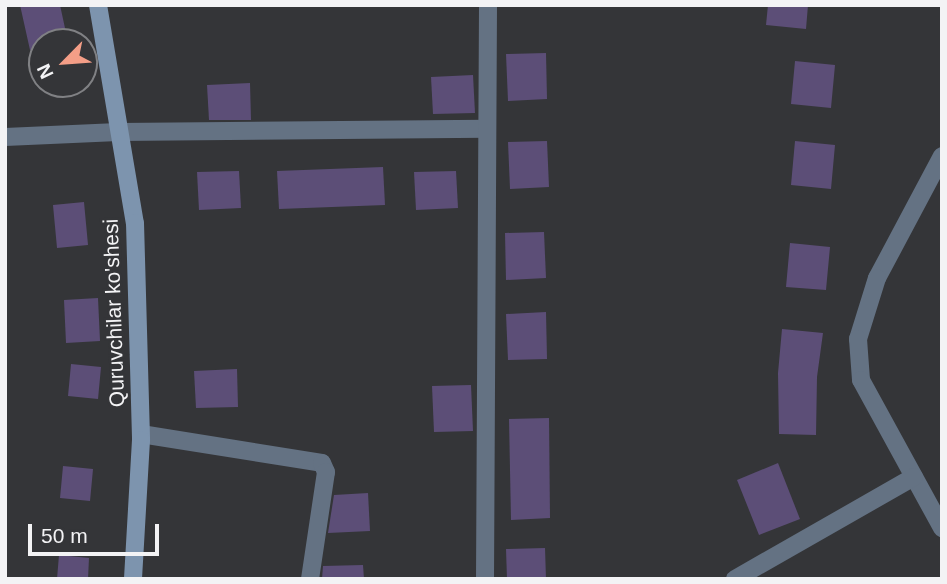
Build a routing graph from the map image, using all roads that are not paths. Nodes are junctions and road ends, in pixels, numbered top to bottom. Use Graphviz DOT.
graph roads {
  1 [pos="99,5"];
  2 [pos="488,5"];
  3 [pos="486,128"];
  4 [pos="118,132"];
  5 [pos="5,137"];
  6 [pos="942,156"];
  7 [pos="141,433"];
  8 [pos="914,477"];
  9 [pos="942,528"];
  10 [pos="133,579"];
  11 [pos="310,579"];
  12 [pos="485,579"];
  13 [pos="735,579"];
  1 -- 4 [label="main road, Quruvchilar ko'shesi"];
  2 -- 3 [label="street"];
  3 -- 4 [label="street"];
  3 -- 12 [label="street"];
  4 -- 5 [label="street"];
  4 -- 7 [label="main road, Quruvchilar ko'shesi"];
  6 -- 8 [label="street"];
  7 -- 10 [label="main road, Quruvchilar ko'shesi"];
  7 -- 11 [label="street"];
  8 -- 9 [label="street"];
  8 -- 13 [label="street"];
}
